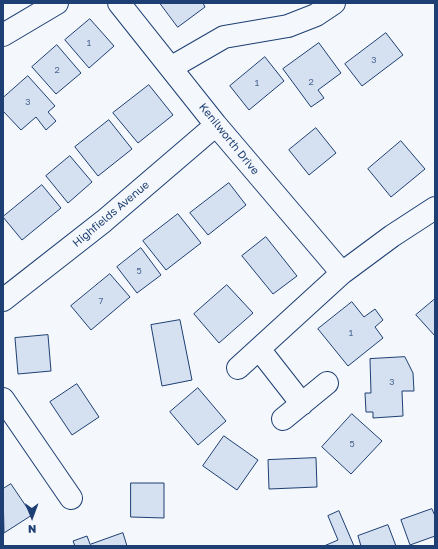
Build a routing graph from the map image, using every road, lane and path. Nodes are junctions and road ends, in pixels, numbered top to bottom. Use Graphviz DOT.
graph roads {
  1 [pos="57,3"];
  2 [pos="119,3"];
  3 [pos="334,3"];
  4 [pos="3,35"];
  5 [pos="172,67"];
  6 [pos="216,125"];
  7 [pos="435,208"];
  8 [pos="342,273"];
  9 [pos="3,300"];
  10 [pos="259,349"];
  11 [pos="238,368"];
  12 [pos="327,383"];
  13 [pos="3,399"];
  14 [pos="302,404"];
  15 [pos="283,419"];
  16 [pos="71,498"];
  1 -- 4 [label="street"];
  2 -- 5 [label="street, Kenilworth Drive"];
  3 -- 5 [label="street"];
  5 -- 6 [label="street, Kenilworth Drive"];
  6 -- 8 [label="street, Kenilworth Drive"];
  6 -- 9 [label="street, Highfields Avenue"];
  7 -- 8 [label="street"];
  8 -- 10 [label="street"];
  10 -- 11 [label="street"];
  10 -- 14 [label="street"];
  12 -- 14 [label="street"];
  13 -- 16 [label="street"];
  14 -- 15 [label="street"];
}
